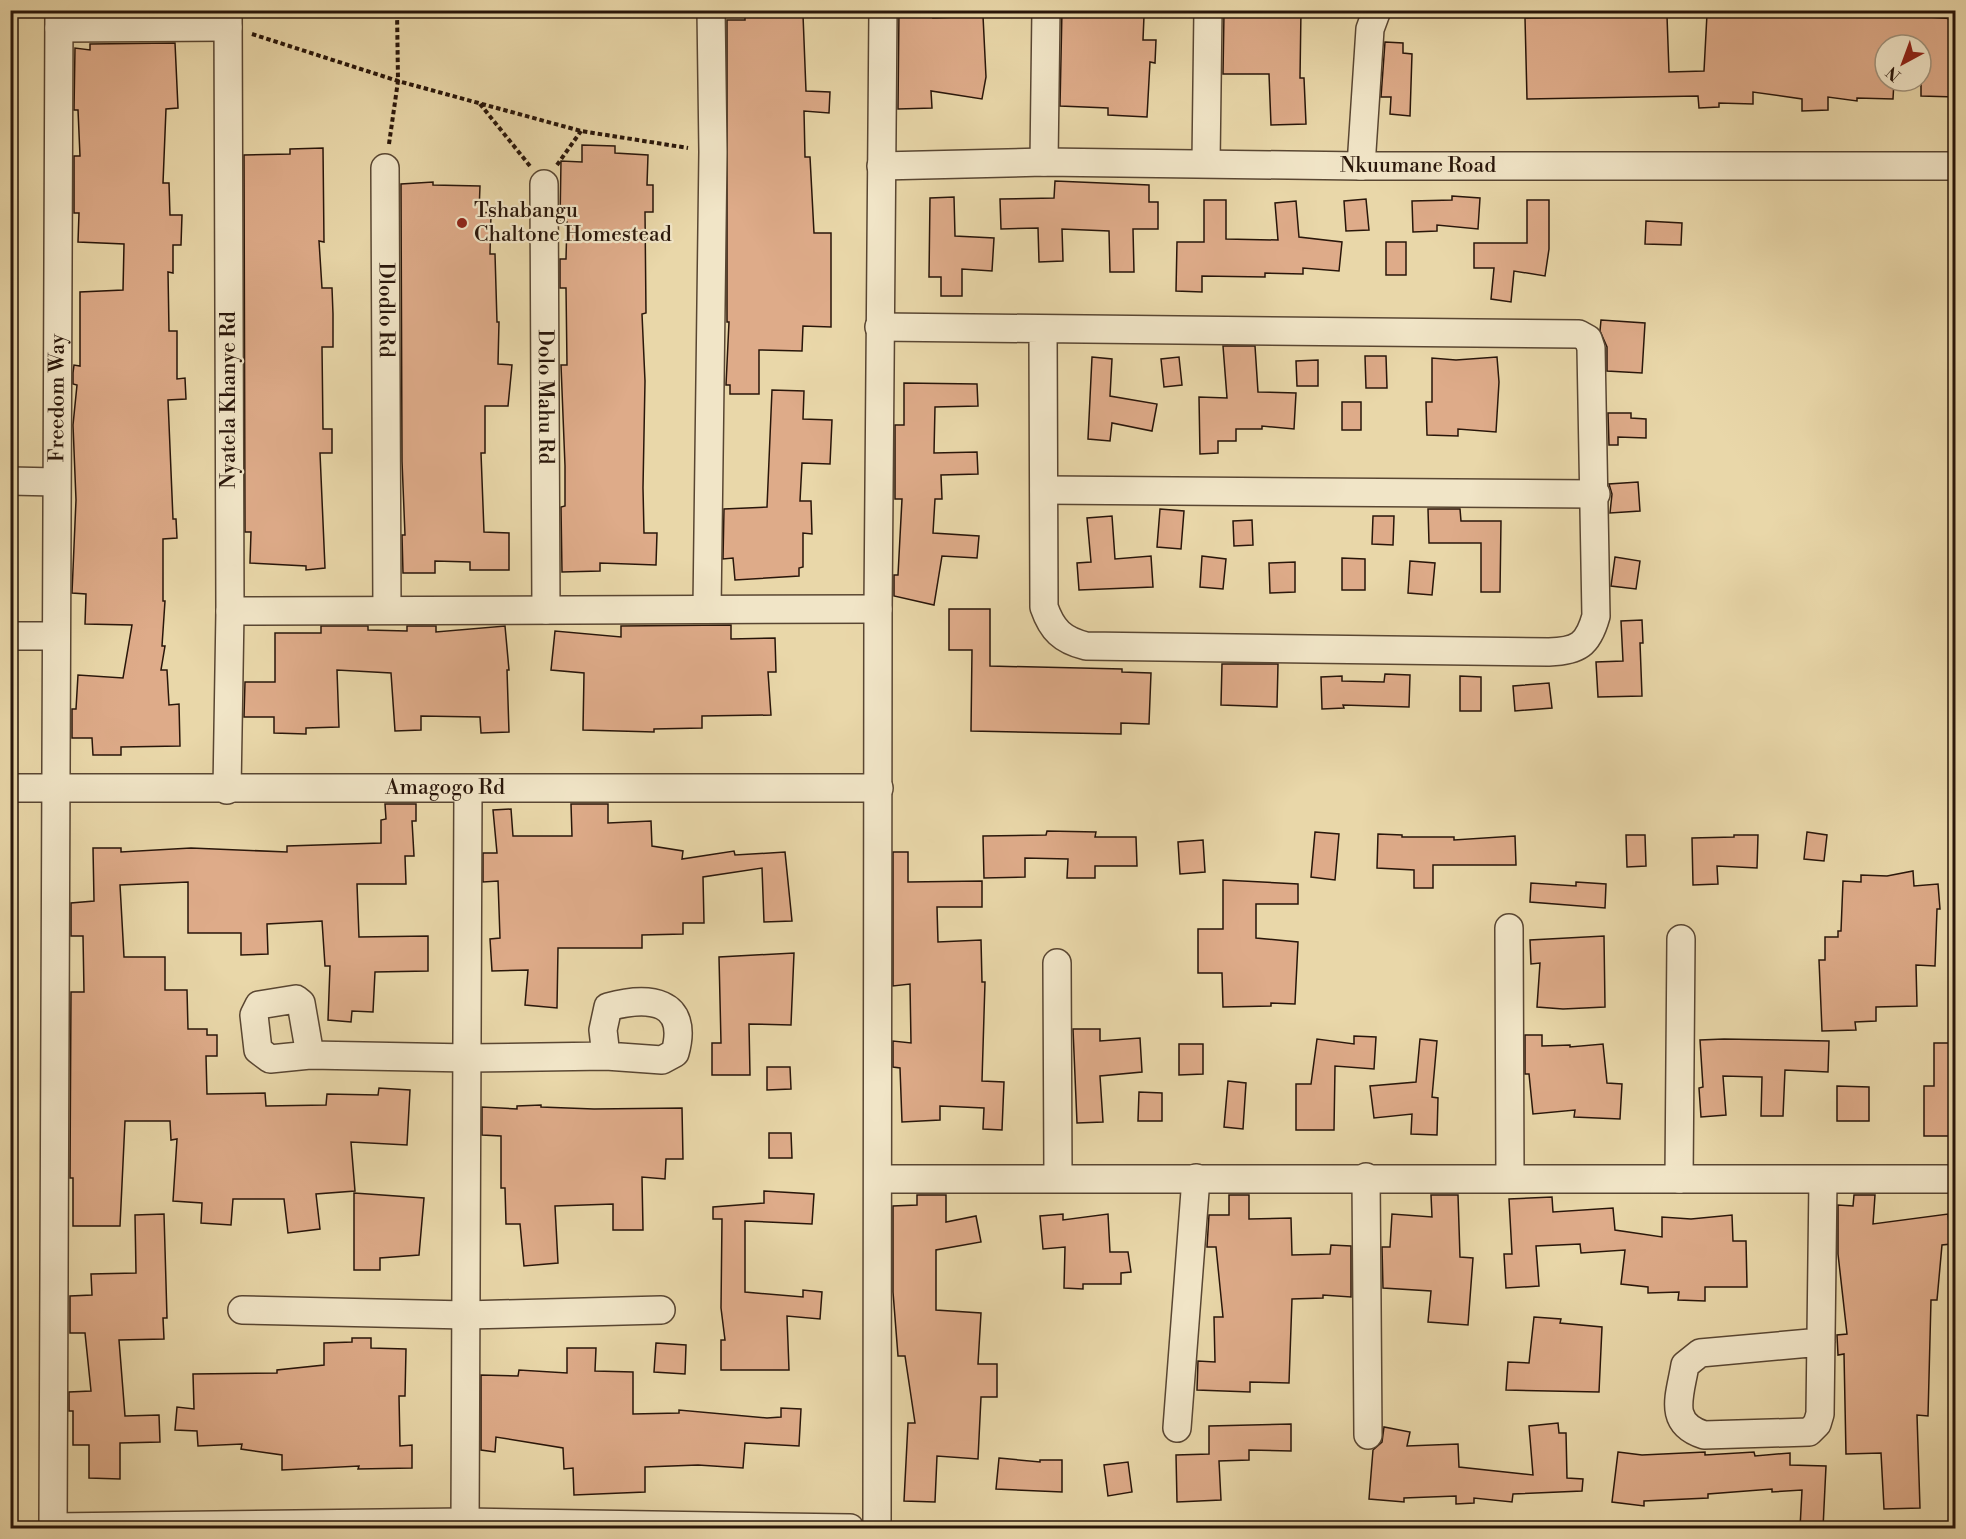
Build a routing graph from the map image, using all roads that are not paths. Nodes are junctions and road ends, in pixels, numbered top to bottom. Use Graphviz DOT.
graph roads {
  1 [pos="711,10"];
  2 [pos="882,10"];
  3 [pos="1046,10"];
  4 [pos="1208,10"];
  5 [pos="1377,10"];
  6 [pos="59,19"];
  7 [pos="228,19"];
  8 [pos="1044,162"];
  9 [pos="1206,162"];
  10 [pos="881,166"];
  11 [pos="1361,166"];
  12 [pos="1956,166"];
  13 [pos="385,168"];
  14 [pos="544,184"];
  15 [pos="879,327"];
  16 [pos="1043,331"];
  17 [pos="10,481"];
  18 [pos="56,482"];
  19 [pos="1044,490"];
  20 [pos="1596,494"];
  21 [pos="707,609"];
  22 [pos="878,609"];
  23 [pos="387,610"];
  24 [pos="546,610"];
  25 [pos="230,611"];
  26 [pos="10,636"];
  27 [pos="55,636"];
  28 [pos="10,788"];
  29 [pos="56,788"];
  30 [pos="879,788"];
  31 [pos="468,789"];
  32 [pos="227,790"];
  33 [pos="1509,928"];
  34 [pos="1681,939"];
  35 [pos="1057,963"];
  36 [pos="310,1055"];
  37 [pos="606,1056"];
  38 [pos="469,1058"];
  39 [pos="1058,1177"];
  40 [pos="1366,1177"];
  41 [pos="1196,1178"];
  42 [pos="1509,1178"];
  43 [pos="878,1179"];
  44 [pos="1679,1179"];
  45 [pos="1956,1179"];
  46 [pos="1823,1180"];
  47 [pos="242,1310"];
  48 [pos="662,1310"];
  49 [pos="466,1315"];
  50 [pos="1821,1342"];
  51 [pos="1177,1428"];
  52 [pos="1368,1435"];
  53 [pos="465,1525"];
  54 [pos="53,1528"];
  55 [pos="850,1528"];
  56 [pos="877,1528"];
  1 -- 21 [label="street"];
  2 -- 10 [label="street"];
  3 -- 8 [label="street"];
  4 -- 9 [label="street"];
  5 -- 11 [label="street"];
  6 -- 7 [label="street"];
  6 -- 18 [label="street, Freedom Way"];
  7 -- 25 [label="street, Nyatela Khanye Rd"];
  8 -- 9 [label="street, Nkuumane Road"];
  8 -- 10 [label="street, Nkuumane Road"];
  9 -- 11 [label="street, Nkuumane Road"];
  10 -- 15 [label="street"];
  11 -- 12 [label="street, Nkuumane Road"];
  13 -- 23 [label="street, Dlodlo Rd"];
  14 -- 24 [label="street, Dolo Mahu Rd"];
  15 -- 16 [label="street"];
  15 -- 22 [label="street"];
  16 -- 19 [label="street"];
  16 -- 20 [label="street"];
  17 -- 18 [label="street"];
  18 -- 27 [label="street, Freedom Way"];
  19 -- 20 [label="street"];
  19 -- 20 [label="street"];
  21 -- 22 [label="street"];
  21 -- 24 [label="street"];
  22 -- 30 [label="street"];
  23 -- 24 [label="street"];
  23 -- 25 [label="street"];
  25 -- 32 [label="street, Nyatela Khanye Rd"];
  26 -- 27 [label="street"];
  27 -- 29 [label="street, Freedom Way"];
  28 -- 29 [label="street, Amagogo Rd"];
  29 -- 32 [label="street, Amagogo Rd"];
  29 -- 54 [label="street, Freedom Way"];
  30 -- 31 [label="street, Amagogo Rd"];
  30 -- 43 [label="street"];
  31 -- 32 [label="street, Amagogo Rd"];
  31 -- 38 [label="street"];
  33 -- 42 [label="street"];
  34 -- 44 [label="street"];
  35 -- 39 [label="street"];
  36 -- 38 [label="street"];
  37 -- 38 [label="street"];
  38 -- 49 [label="street"];
  39 -- 41 [label="street"];
  39 -- 43 [label="street"];
  40 -- 41 [label="street"];
  40 -- 42 [label="street"];
  40 -- 52 [label="street"];
  41 -- 51 [label="street"];
  42 -- 44 [label="street"];
  43 -- 56 [label="street"];
  44 -- 46 [label="street"];
  45 -- 46 [label="street"];
  46 -- 50 [label="street"];
  47 -- 49 [label="street"];
  48 -- 49 [label="street"];
  49 -- 53 [label="street"];
  50 -- 50 [label="street"];
  53 -- 54 [label="street"];
  53 -- 55 [label="street"];
}
